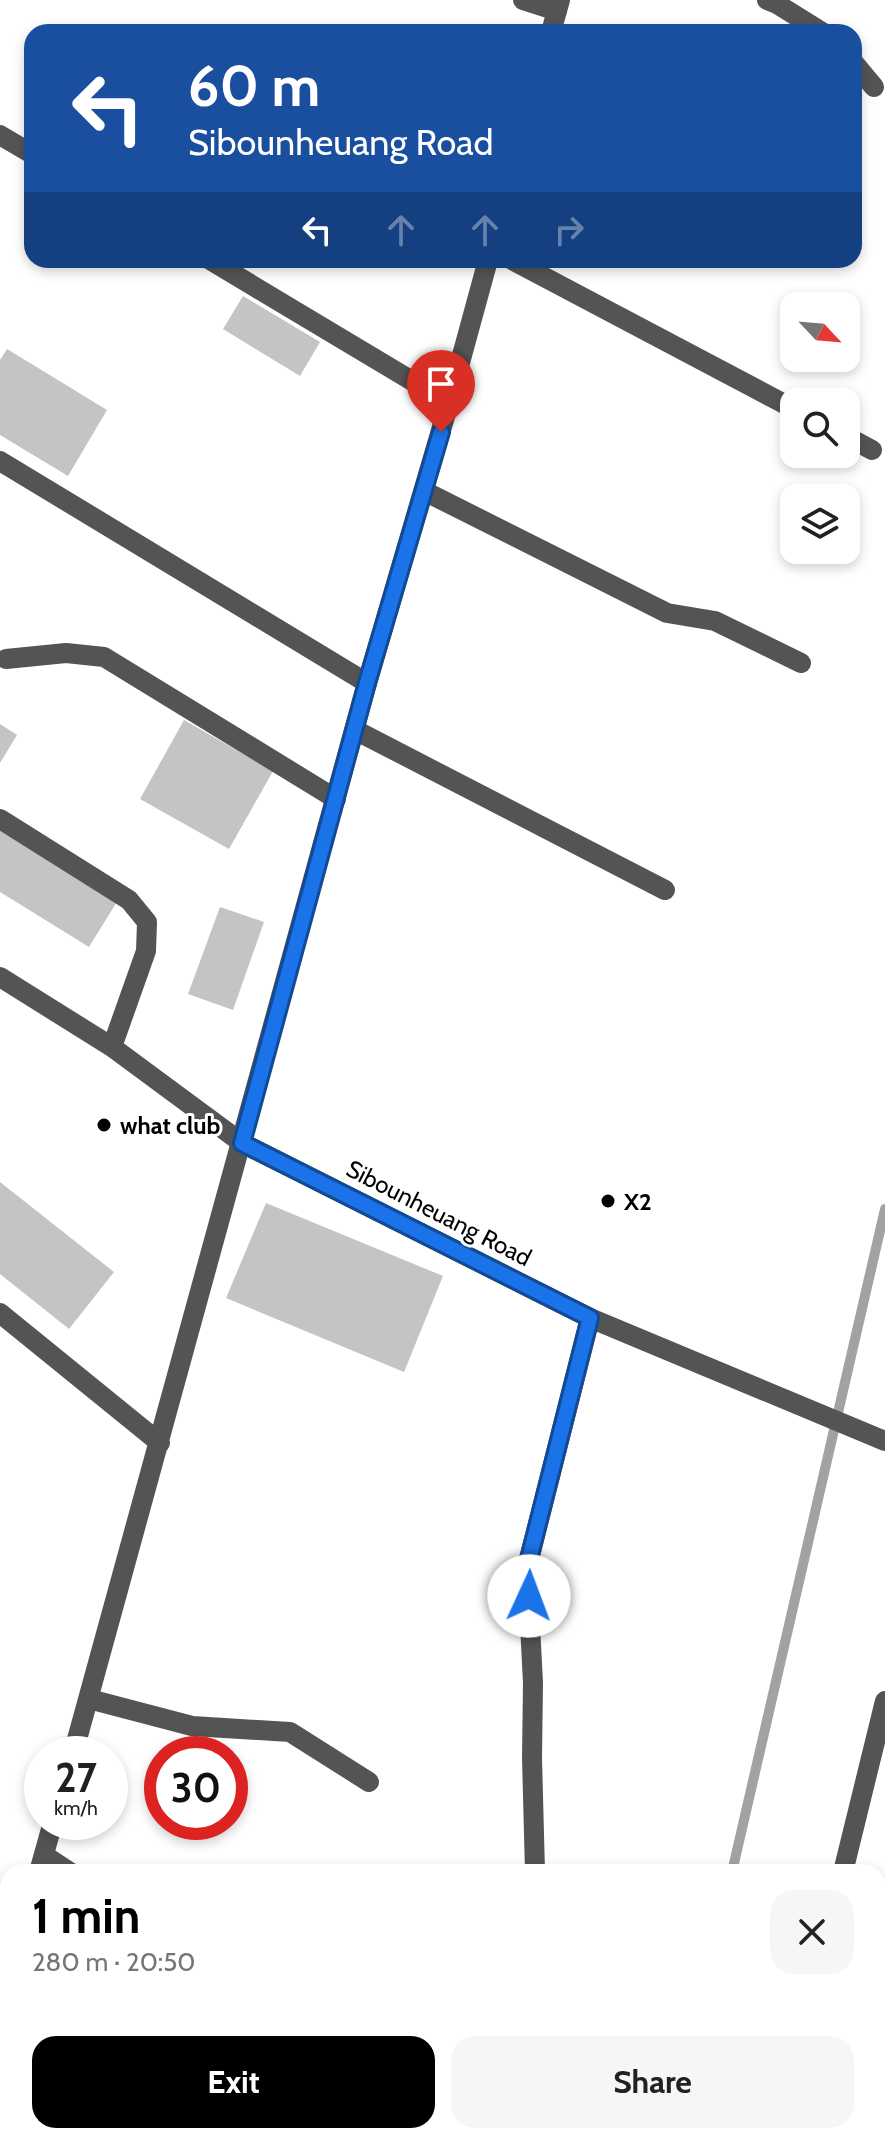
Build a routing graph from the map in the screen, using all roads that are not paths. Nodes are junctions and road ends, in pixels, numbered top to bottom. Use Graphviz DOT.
graph roads {
  1 [pos="523,0"];
  2 [pos="767,0"];
  3 [pos="558,5"];
  4 [pos="808,24"];
  5 [pos="862,73"];
  6 [pos="874,87"];
  7 [pos="0,135"];
  8 [pos="24,149"];
  9 [pos="223,268"];
  10 [pos="486,268"];
  11 [pos="527,268"];
  12 [pos="780,402"];
  13 [pos="449,403"];
  14 [pos="860,444"];
  15 [pos="872,450"];
  16 [pos="0,461"];
  17 [pos="424,491"];
  18 [pos="6,659"];
  19 [pos="801,663"];
  20 [pos="367,683"];
  21 [pos="355,730"];
  22 [pos="336,799"];
  23 [pos="0,819"];
  24 [pos="665,890"];
  25 [pos="0,977"];
  26 [pos="112,1047"];
  27 [pos="242,1143"];
  28 [pos="0,1313"];
  29 [pos="590,1318"];
  30 [pos="885,1441"];
  31 [pos="160,1443"];
  32 [pos="89,1699"];
  33 [pos="885,1701"];
  34 [pos="78,1736"];
  35 [pos="369,1782"];
  36 [pos="48,1840"];
  37 [pos="41,1863"];
  38 [pos="535,1864"];
  39 [pos="845,1864"];
  1 -- 3 [label="street"];
  2 -- 4 [label="street"];
  5 -- 6 [label="street"];
  7 -- 8 [label="street"];
  9 -- 13 [label="street"];
  10 -- 13 [label="street"];
  11 -- 12 [label="street"];
  13 -- 17 [label="street"];
  14 -- 15 [label="street"];
  16 -- 20 [label="street"];
  17 -- 19 [label="street"];
  17 -- 20 [label="street"];
  18 -- 22 [label="street"];
  20 -- 21 [label="street"];
  21 -- 22 [label="street"];
  21 -- 24 [label="street"];
  22 -- 27 [label="street"];
  23 -- 26 [label="street"];
  25 -- 26 [label="street, Sibounheuang Road"];
  26 -- 27 [label="street, Sibounheuang Road"];
  27 -- 29 [label="street, Sibounheuang Road"];
  27 -- 31 [label="street"];
  28 -- 31 [label="street"];
  29 -- 30 [label="street, Sibounheuang Road"];
  29 -- 38 [label="street"];
  31 -- 32 [label="street"];
  32 -- 34 [label="street"];
  32 -- 35 [label="street"];
  33 -- 39 [label="street"];
  36 -- 37 [label="street"];
}
